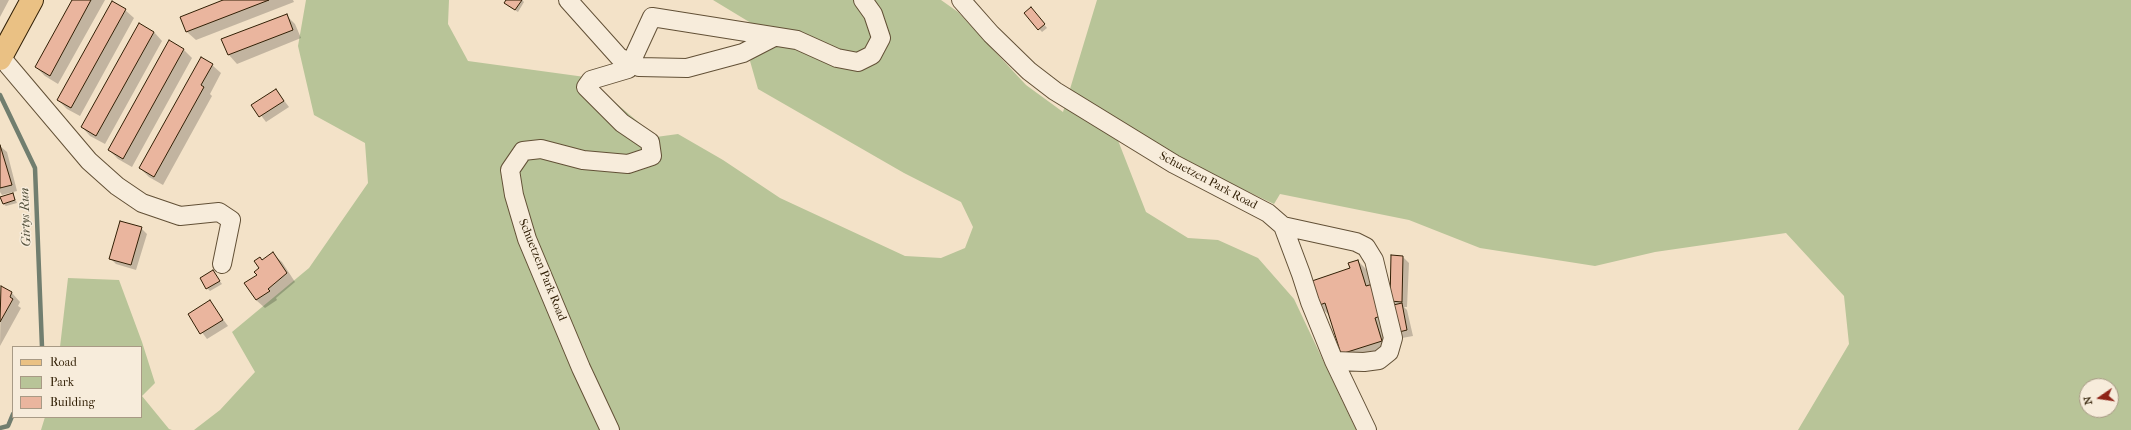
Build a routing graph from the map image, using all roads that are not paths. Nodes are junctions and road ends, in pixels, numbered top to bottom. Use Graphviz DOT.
graph roads {
  1 [pos="32,0"];
  2 [pos="568,0"];
  3 [pos="863,0"];
  4 [pos="962,0"];
  5 [pos="774,37"];
  6 [pos="0,58"];
  7 [pos="632,64"];
  8 [pos="1283,226"];
  9 [pos="222,264"];
  10 [pos="1334,361"];
  11 [pos="610,430"];
  12 [pos="1367,430"];
  1 -- 6 [label="main road"];
  2 -- 7 [label="lane"];
  3 -- 5 [label="lane"];
  4 -- 8 [label="lane, Schuetzen Park Road"];
  5 -- 7 [label="lane"];
  5 -- 7 [label="lane"];
  6 -- 9 [label="lane"];
  7 -- 11 [label="lane, Schuetzen Park Road"];
  8 -- 10 [label="lane, Schuetzen Park Road"];
  8 -- 10 [label="lane"];
  10 -- 12 [label="lane, Schuetzen Park Road"];
}
